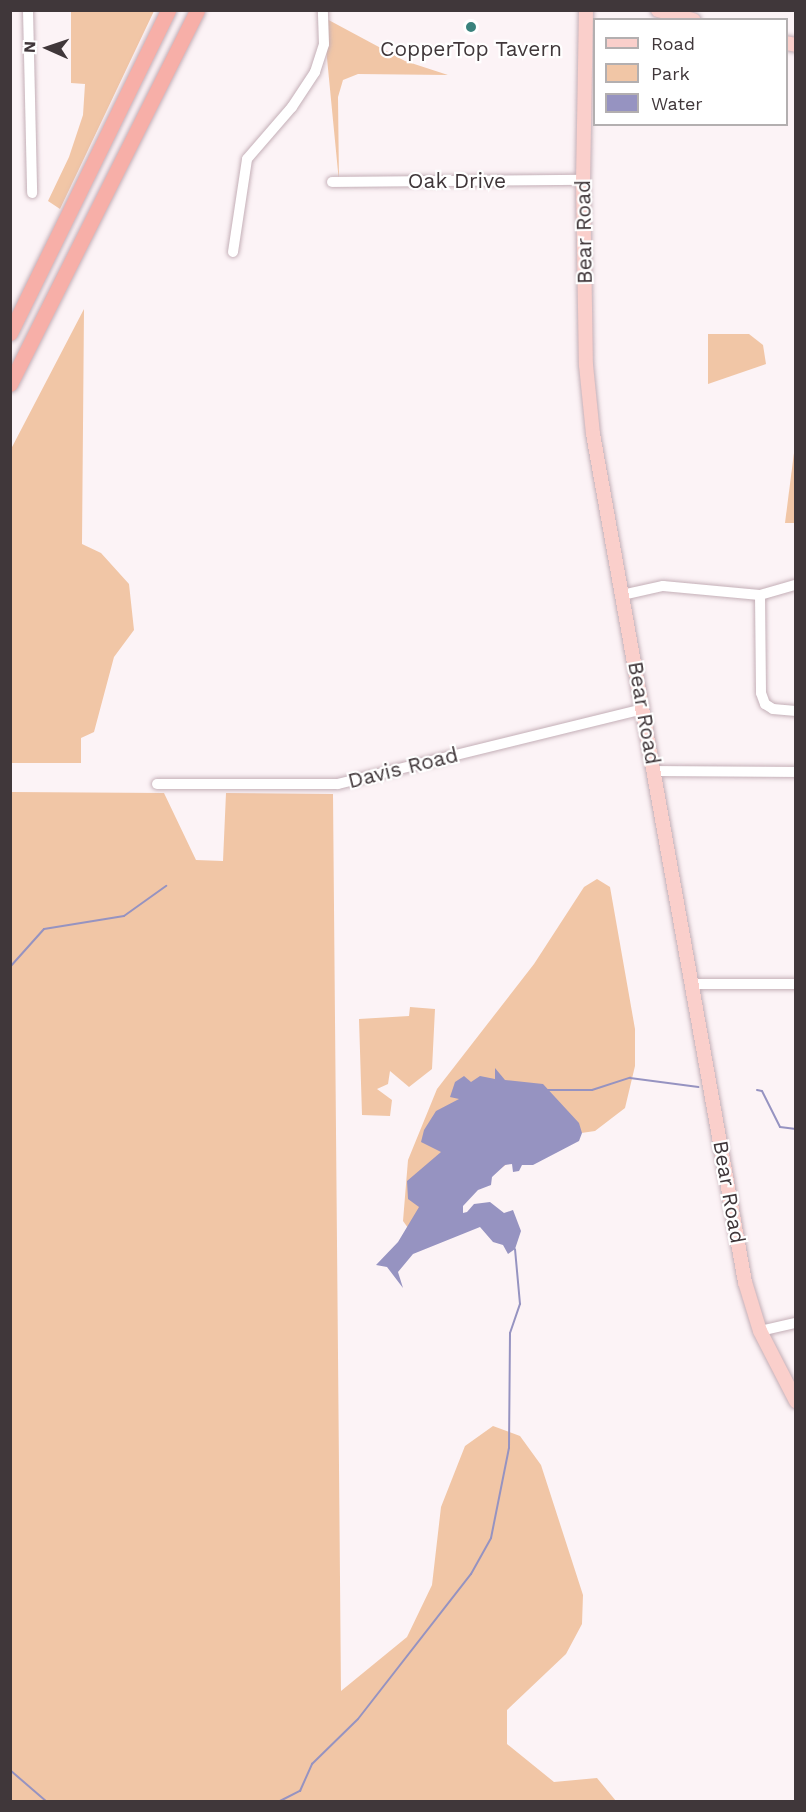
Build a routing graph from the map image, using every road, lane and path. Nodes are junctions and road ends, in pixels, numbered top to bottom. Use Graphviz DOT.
graph roads {
  1 [pos="28,10"];
  2 [pos="168,10"];
  3 [pos="197,10"];
  4 [pos="323,10"];
  5 [pos="586,10"];
  6 [pos="658,10"];
  7 [pos="687,18"];
  8 [pos="583,180"];
  9 [pos="332,182"];
  10 [pos="32,193"];
  11 [pos="233,252"];
  12 [pos="10,333"];
  13 [pos="10,384"];
  14 [pos="795,585"];
  15 [pos="622,595"];
  16 [pos="760,595"];
  17 [pos="643,709"];
  18 [pos="795,711"];
  19 [pos="655,771"];
  20 [pos="795,772"];
  21 [pos="158,784"];
  22 [pos="692,984"];
  23 [pos="795,984"];
  24 [pos="795,1323"];
  25 [pos="760,1331"];
  26 [pos="795,1401"];
  1 -- 10 [label="street"];
  2 -- 12 [label="highway"];
  3 -- 13 [label="highway"];
  4 -- 11 [label="street"];
  5 -- 8 [label="main road, Bear Road"];
  6 -- 7 [label="main road"];
  8 -- 9 [label="street, Oak Drive"];
  8 -- 15 [label="main road, Bear Road"];
  14 -- 16 [label="street"];
  15 -- 16 [label="street"];
  15 -- 17 [label="main road, Bear Road"];
  16 -- 18 [label="street"];
  17 -- 19 [label="main road, Bear Road"];
  17 -- 21 [label="street, Davis Road"];
  19 -- 20 [label="street"];
  19 -- 22 [label="main road, Bear Road"];
  22 -- 23 [label="street"];
  22 -- 25 [label="main road, Bear Road"];
  24 -- 25 [label="street"];
  25 -- 26 [label="main road, Bear Road"];
}
